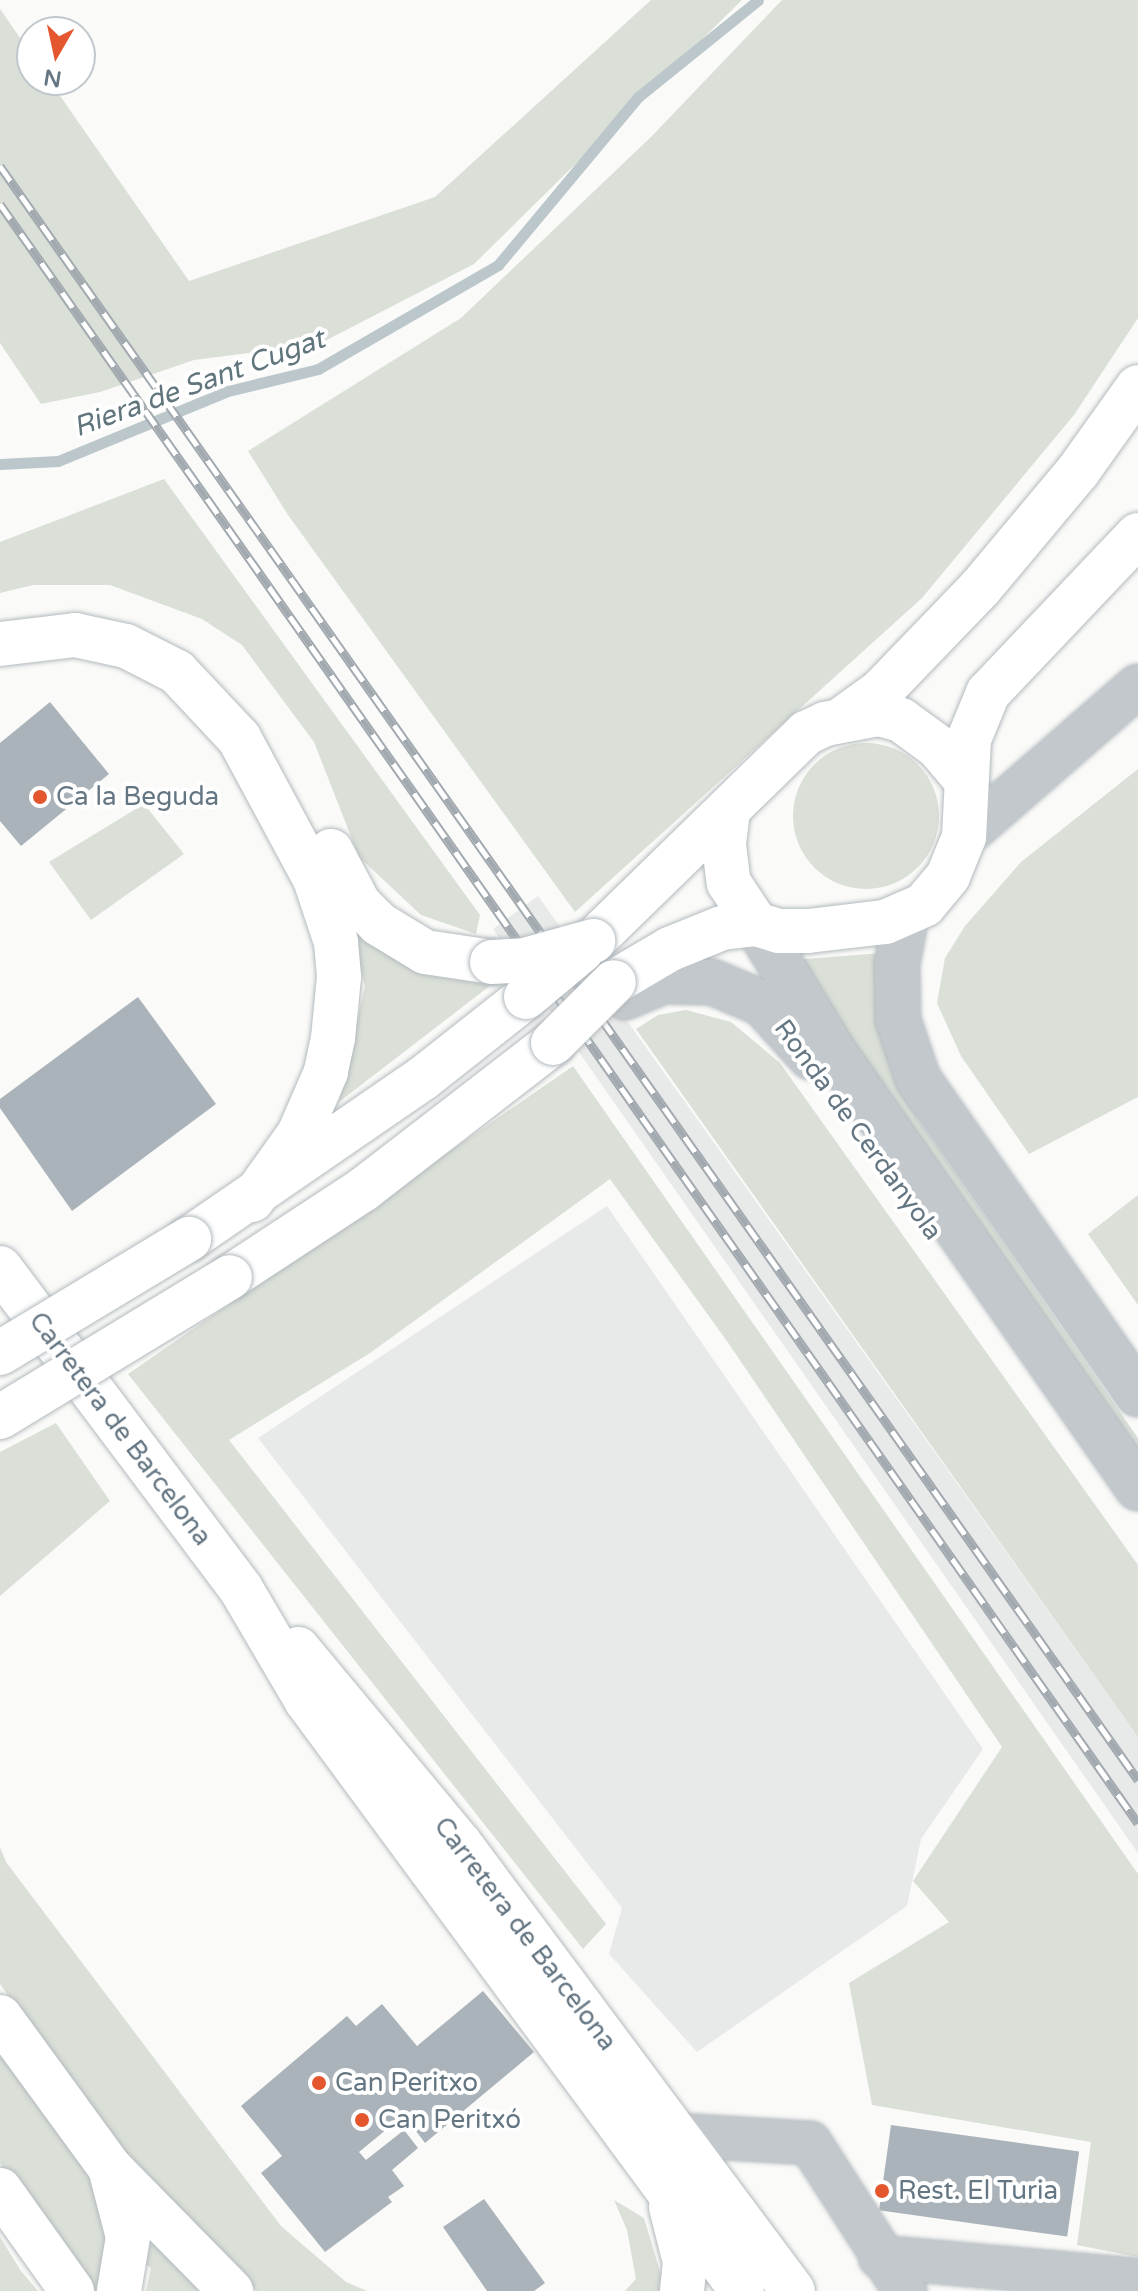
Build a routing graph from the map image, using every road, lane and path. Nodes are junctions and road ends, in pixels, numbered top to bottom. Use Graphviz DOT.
graph roads {
  1 [pos="1138,387"];
  2 [pos="1138,535"];
  3 [pos="0,614"];
  4 [pos="0,644"];
  5 [pos="1138,686"];
  6 [pos="845,717"];
  7 [pos="964,778"];
  8 [pos="728,811"];
  9 [pos="964,837"];
  10 [pos="906,916"];
  11 [pos="756,924"];
  12 [pos="593,941"];
  13 [pos="620,989"];
  14 [pos="252,1200"];
  15 [pos="0,1268"];
  16 [pos="0,1353"];
  17 [pos="1050,1363"];
  18 [pos="1138,1394"];
  19 [pos="0,1417"];
  20 [pos="1138,1488"];
  21 [pos="241,1589"];
  22 [pos="0,2017"];
  23 [pos="630,2075"];
  24 [pos="678,2135"];
  25 [pos="110,2168"];
  26 [pos="658,2180"];
  27 [pos="0,2190"];
  28 [pos="880,2257"];
  29 [pos="123,2274"];
  30 [pos="1138,2281"];
  31 [pos="72,2291"];
  32 [pos="231,2291"];
  33 [pos="682,2291"];
  34 [pos="742,2291"];
  35 [pos="766,2291"];
  36 [pos="793,2291"];
  37 [pos="905,2291"];
  38 [pos="1137,2291"];
  1 -- 6 [label="main road"];
  2 -- 7 [label="main road"];
  3 -- 12 [label="main road, bridge"];
  4 -- 14 [label="main road"];
  5 -- 9 [label="street"];
  6 -- 7 [label="main road"];
  6 -- 8 [label="main road"];
  7 -- 9 [label="main road"];
  8 -- 11 [label="main road"];
  8 -- 12 [label="main road"];
  9 -- 10 [label="main road"];
  10 -- 11 [label="main road"];
  10 -- 18 [label="street"];
  11 -- 13 [label="main road"];
  11 -- 17 [label="street, Ronda de Cerdanyola"];
  12 -- 14 [label="main road, bridge"];
  13 -- 17 [label="street, Ronda de Cerdanyola"];
  13 -- 19 [label="main road, bridge"];
  14 -- 16 [label="main road, bridge"];
  15 -- 21 [label="main road, Carretera de Barcelona"];
  17 -- 20 [label="street, Ronda de Cerdanyola"];
  21 -- 23 [label="main road, Carretera de Barcelona"];
  21 -- 26 [label="main road, Carretera de Barcelona"];
  22 -- 25 [label="main road"];
  23 -- 24 [label="main road, Carretera de Barcelona"];
  23 -- 35 [label="main road"];
  24 -- 28 [label="street"];
  24 -- 36 [label="main road, Carretera de Barcelona"];
  25 -- 29 [label="main road"];
  25 -- 32 [label="main road"];
  26 -- 33 [label="main road"];
  26 -- 34 [label="main road, Carretera de Barcelona"];
  27 -- 31 [label="main road"];
  28 -- 30 [label="street"];
  28 -- 37 [label="street"];
  30 -- 38 [label="street"];
}
